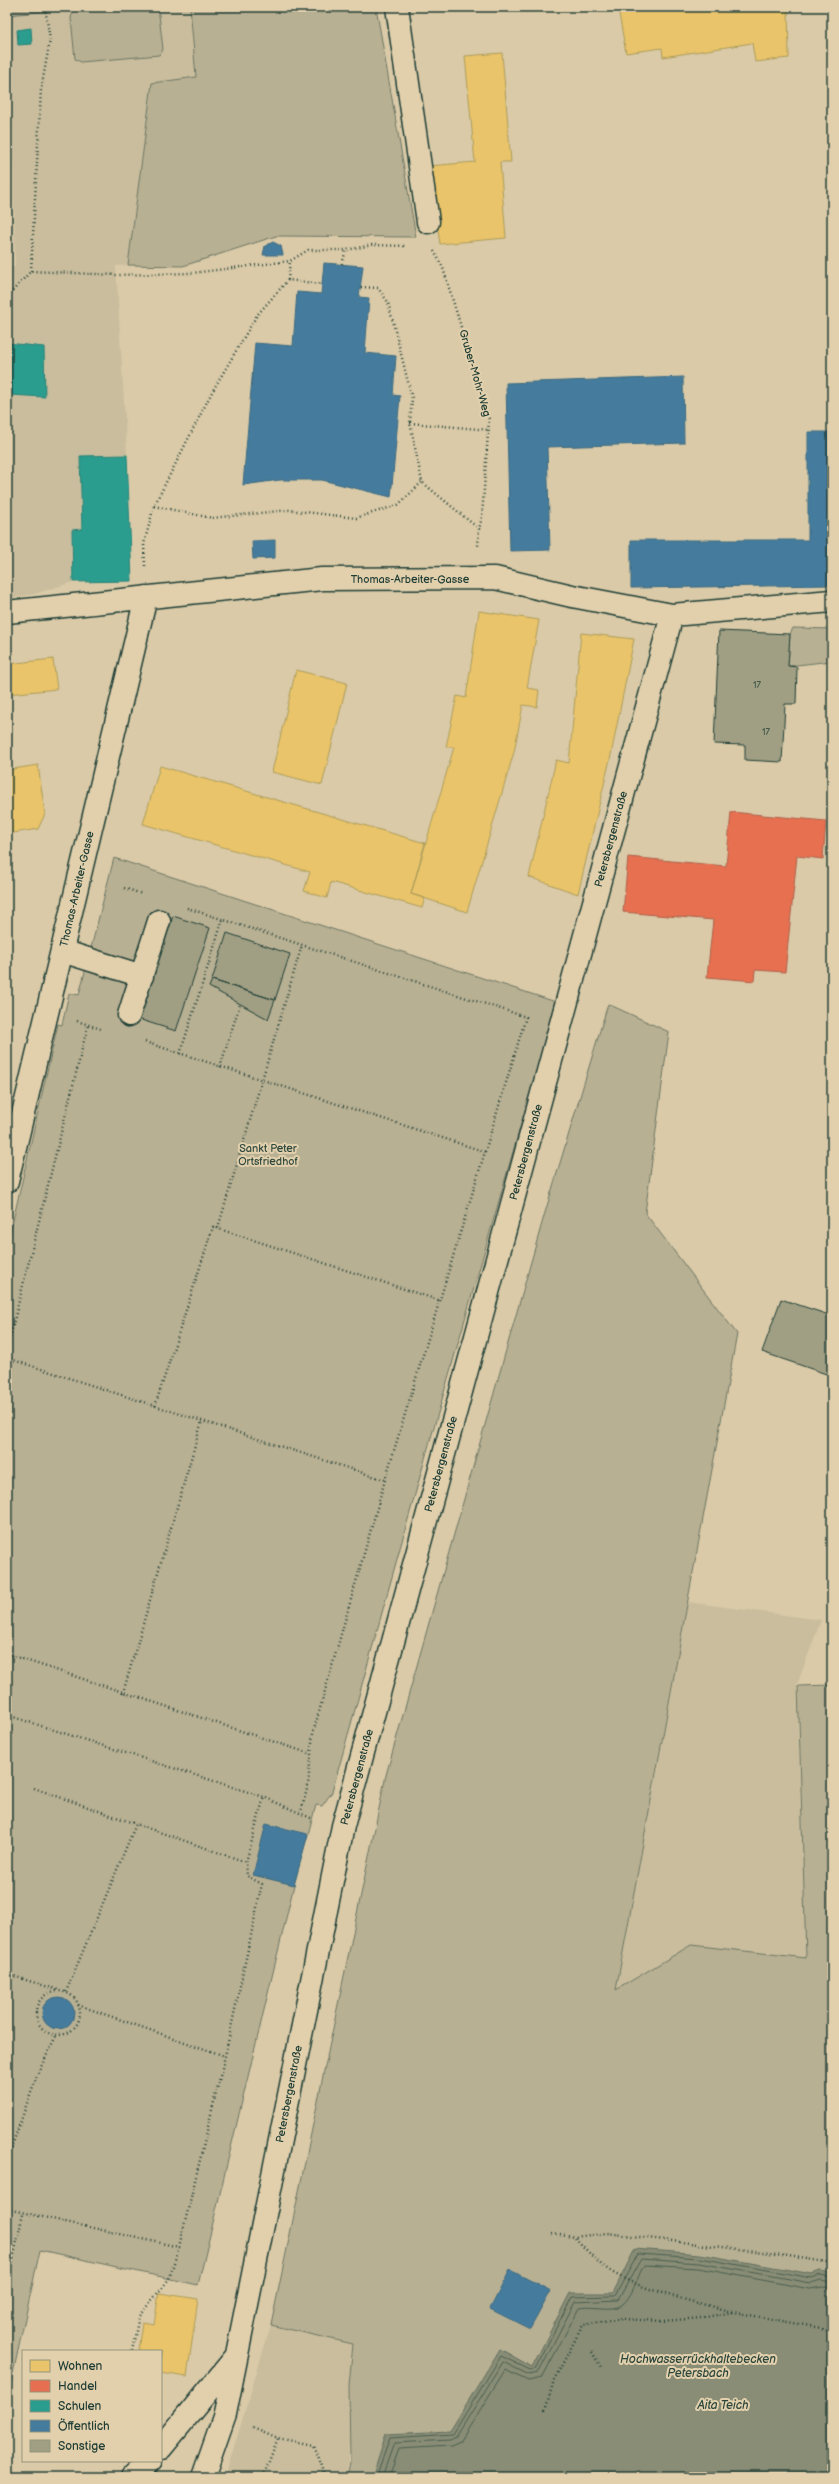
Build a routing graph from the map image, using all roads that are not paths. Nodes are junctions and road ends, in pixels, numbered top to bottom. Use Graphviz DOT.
graph roads {
  1 [pos="397,7"];
  2 [pos="428,222"];
  3 [pos="146,597"];
  4 [pos="832,601"];
  5 [pos="7,612"];
  6 [pos="672,614"];
  7 [pos="159,921"];
  8 [pos="62,951"];
  9 [pos="142,976"];
  10 [pos="129,1015"];
  11 [pos="7,1181"];
  12 [pos="237,2356"];
  13 [pos="162,2447"];
  14 [pos="149,2462"];
  15 [pos="133,2477"];
  16 [pos="203,2477"];
  1 -- 2 [label="street"];
  3 -- 5 [label="street, Thomas-Arbeiter-Gasse"];
  3 -- 6 [label="street, Thomas-Arbeiter-Gasse"];
  3 -- 8 [label="street, Thomas-Arbeiter-Gasse"];
  4 -- 6 [label="street"];
  6 -- 12 [label="street, Petersbergenstraße"];
  7 -- 9 [label="street"];
  8 -- 9 [label="street"];
  8 -- 11 [label="street, Thomas-Arbeiter-Gasse"];
  9 -- 10 [label="street"];
  12 -- 13 [label="street"];
  12 -- 16 [label="street, Petersbergenstraße"];
  14 -- 15 [label="street"];
}
